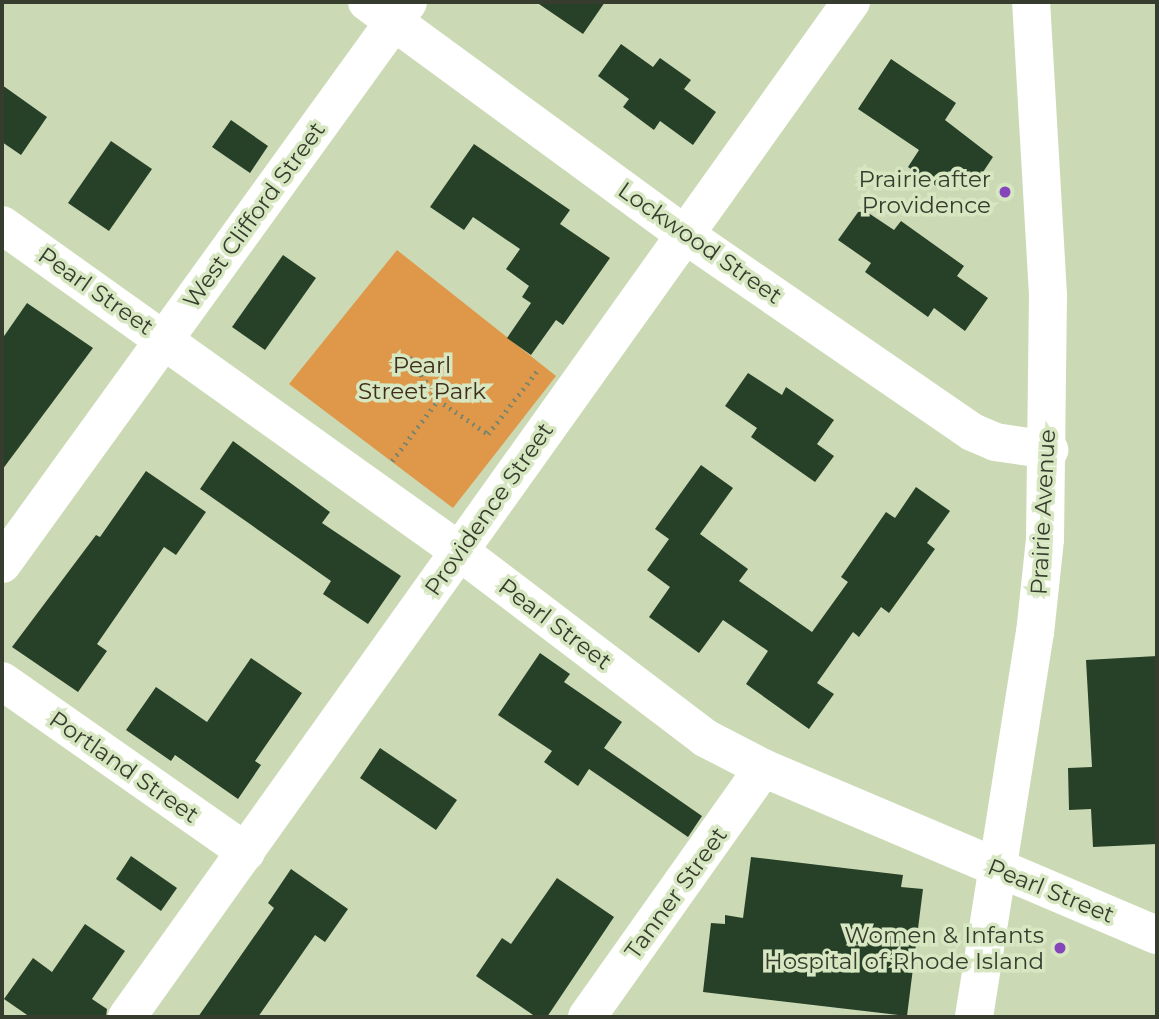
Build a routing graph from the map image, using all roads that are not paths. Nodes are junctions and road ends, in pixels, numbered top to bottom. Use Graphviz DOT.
graph roads {
  1 [pos="851,2"];
  2 [pos="1031,2"];
  3 [pos="390,8"];
  4 [pos="2,225"];
  5 [pos="684,234"];
  6 [pos="164,339"];
  7 [pos="1049,450"];
  8 [pos="459,551"];
  9 [pos="2,565"];
  10 [pos="2,681"];
  11 [pos="763,768"];
  12 [pos="246,852"];
  13 [pos="996,869"];
  14 [pos="1157,935"];
  15 [pos="127,1017"];
  16 [pos="587,1017"];
  17 [pos="974,1017"];
  1 -- 5 [label="street, Providence Street"];
  2 -- 7 [label="street, Prairie Avenue"];
  3 -- 5 [label="street, Lockwood Street"];
  3 -- 6 [label="street, West Clifford Street"];
  4 -- 6 [label="street, Pearl Street"];
  5 -- 7 [label="street, Lockwood Street"];
  5 -- 8 [label="street, Providence Street"];
  6 -- 8 [label="street, Pearl Street"];
  6 -- 9 [label="street, West Clifford Street"];
  7 -- 13 [label="street, Prairie Avenue"];
  8 -- 11 [label="street, Pearl Street"];
  8 -- 12 [label="street, Providence Street"];
  10 -- 12 [label="street, Portland Street"];
  11 -- 13 [label="street, Pearl Street"];
  11 -- 16 [label="street, Tanner Street"];
  12 -- 15 [label="street, Providence Street"];
  13 -- 14 [label="street, Pearl Street"];
  13 -- 17 [label="street, Prairie Avenue"];
}
